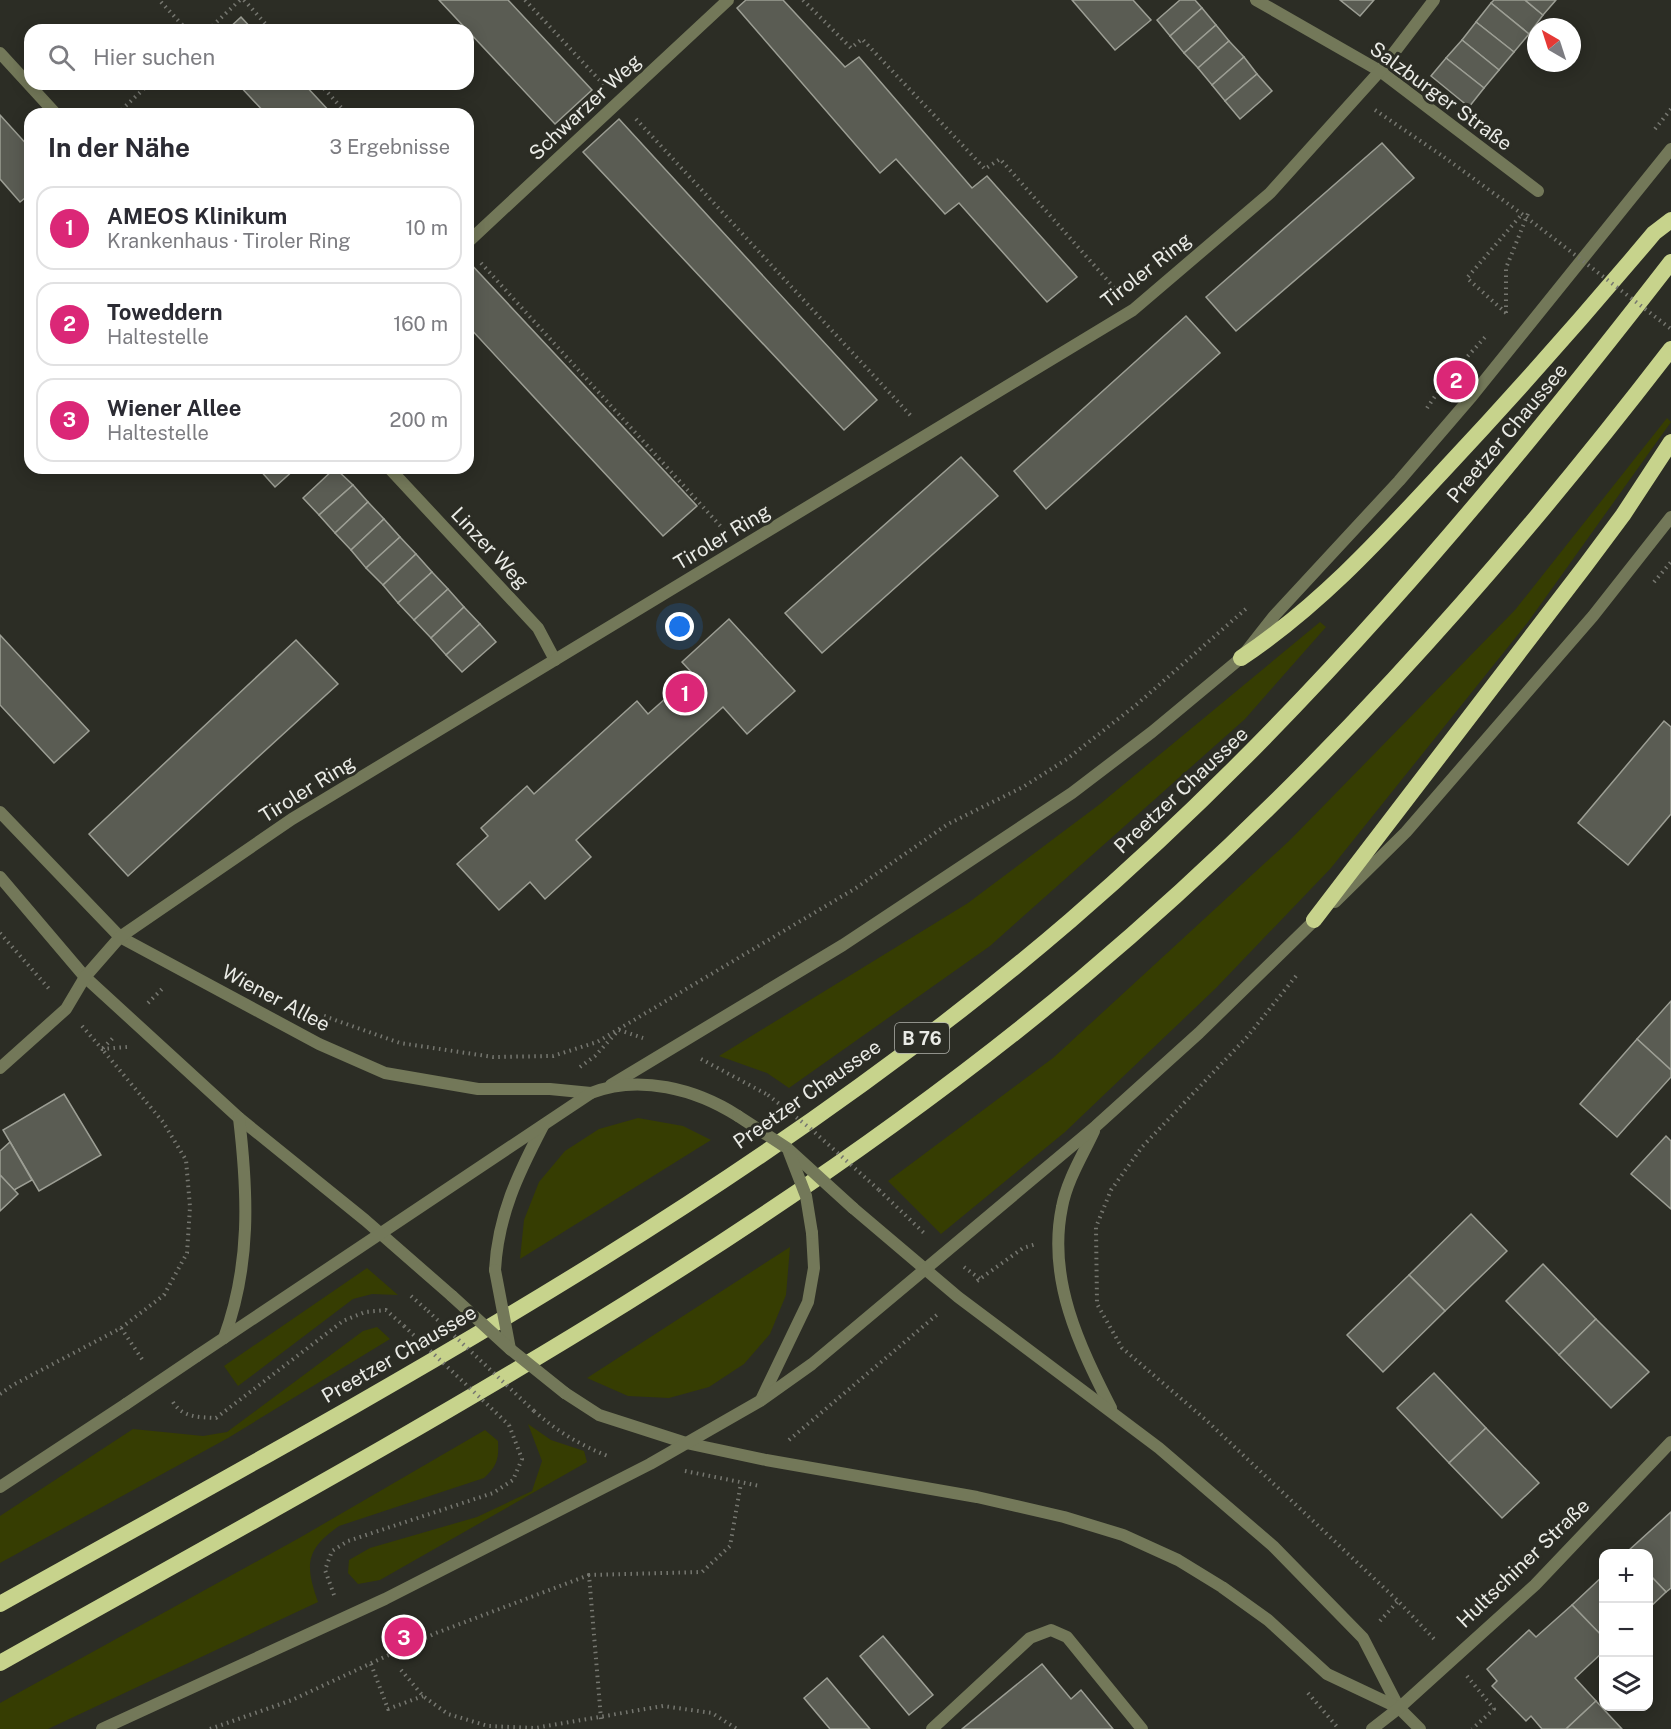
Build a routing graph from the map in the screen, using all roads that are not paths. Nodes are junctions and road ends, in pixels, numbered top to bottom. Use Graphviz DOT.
graph roads {
  1 [pos="728,0"];
  2 [pos="1256,0"];
  3 [pos="1434,0"];
  4 [pos="0,52"];
  5 [pos="1380,71"];
  6 [pos="24,79"];
  7 [pos="34,90"];
  8 [pos="51,108"];
  9 [pos="1671,149"];
  10 [pos="1538,191"];
  11 [pos="1671,220"];
  12 [pos="474,236"];
  13 [pos="1671,262"];
  14 [pos="1671,349"];
  15 [pos="1671,442"];
  16 [pos="395,474"];
  17 [pos="1671,516"];
  18 [pos="1241,658"];
  19 [pos="555,660"];
  20 [pos="0,812"];
  21 [pos="0,877"];
  22 [pos="1314,920"];
  23 [pos="120,937"];
  24 [pos="85,977"];
  25 [pos="0,1068"];
  26 [pos="611,1085"];
  27 [pos="591,1093"];
  28 [pos="239,1118"];
  29 [pos="543,1125"];
  30 [pos="1096,1126"];
  31 [pos="787,1148"];
  32 [pos="381,1234"];
  33 [pos="925,1271"];
  34 [pos="224,1338"];
  35 [pos="510,1349"];
  36 [pos="760,1401"];
  37 [pos="1113,1412"];
  38 [pos="1671,1442"];
  39 [pos="686,1443"];
  40 [pos="0,1487"];
  41 [pos="0,1604"];
  42 [pos="0,1663"];
  43 [pos="1399,1708"];
  44 [pos="102,1729"];
  45 [pos="933,1729"];
  46 [pos="1142,1729"];
  47 [pos="1372,1729"];
  48 [pos="1420,1729"];
  1 -- 12 [label="street, Schwarzer Weg"];
  2 -- 5 [label="street, Salzburger Straße"];
  3 -- 5 [label="street, Tiroler Ring"];
  4 -- 6 [label="street"];
  5 -- 10 [label="street, Salzburger Straße"];
  5 -- 19 [label="street, Tiroler Ring"];
  7 -- 8 [label="street"];
  9 -- 18 [label="street"];
  11 -- 18 [label="highway"];
  13 -- 41 [label="highway, Preetzer Chaussee / B 76"];
  14 -- 42 [label="highway, B 76"];
  15 -- 22 [label="highway"];
  16 -- 19 [label="street, Linzer Weg"];
  17 -- 22 [label="street"];
  18 -- 26 [label="street"];
  19 -- 23 [label="street, Tiroler Ring"];
  20 -- 23 [label="street, Wiener Allee"];
  21 -- 24 [label="street"];
  22 -- 30 [label="street"];
  23 -- 24 [label="street, Tiroler Ring"];
  23 -- 27 [label="street, Wiener Allee"];
  24 -- 25 [label="street, Tiroler Ring"];
  24 -- 28 [label="street"];
  26 -- 27 [label="street"];
  26 -- 31 [label="street, bridge"];
  27 -- 29 [label="street"];
  28 -- 32 [label="street"];
  28 -- 34 [label="street"];
  29 -- 32 [label="street"];
  29 -- 35 [label="street, bridge"];
  30 -- 33 [label="street"];
  30 -- 37 [label="street"];
  31 -- 33 [label="street, bridge"];
  31 -- 36 [label="street, bridge"];
  32 -- 34 [label="street"];
  32 -- 35 [label="street, bridge"];
  33 -- 36 [label="street"];
  33 -- 37 [label="street"];
  34 -- 40 [label="street, bridge"];
  35 -- 39 [label="street, bridge"];
  36 -- 39 [label="street"];
  37 -- 43 [label="street"];
  38 -- 43 [label="street, Hultschiner Straße"];
  39 -- 43 [label="street"];
  39 -- 44 [label="street"];
  43 -- 47 [label="street, Hultschiner Straße"];
  43 -- 48 [label="street"];
  45 -- 46 [label="street"];
}
